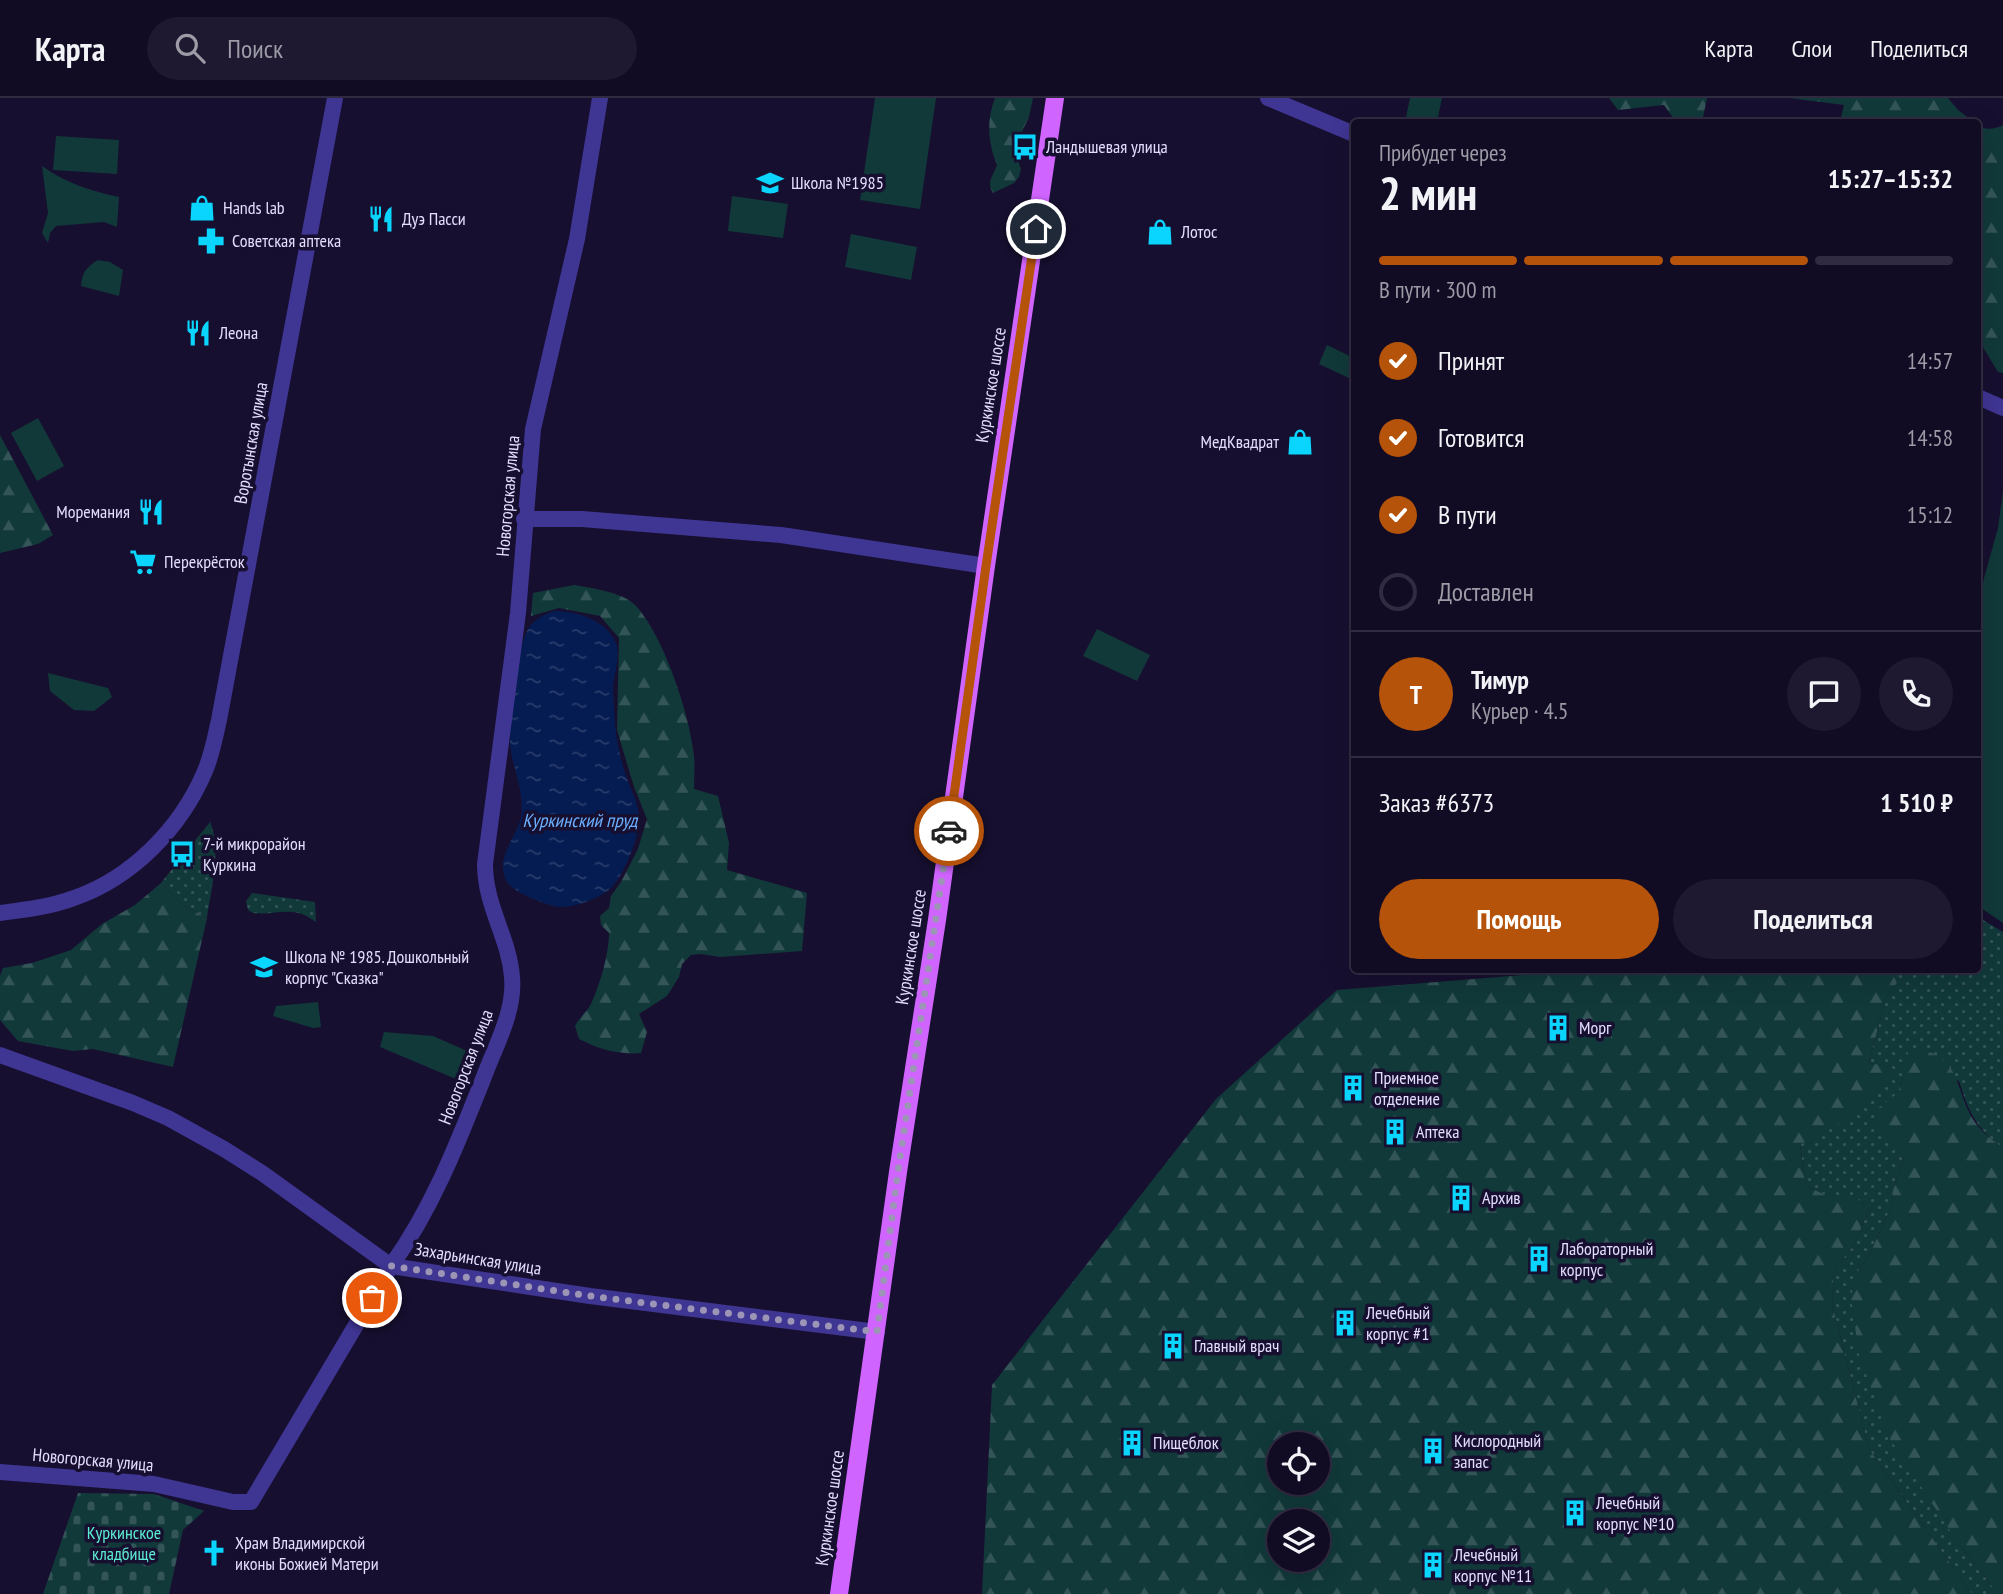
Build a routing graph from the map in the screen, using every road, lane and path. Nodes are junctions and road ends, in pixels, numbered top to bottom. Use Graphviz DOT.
graph roads {
  1 [pos="335,98"];
  2 [pos="600,98"];
  3 [pos="1055,98"];
  4 [pos="1268,98"];
  5 [pos="1351,133"];
  6 [pos="1981,398"];
  7 [pos="2003,408"];
  8 [pos="524,519"];
  9 [pos="986,566"];
  10 [pos="0,913"];
  11 [pos="0,1055"];
  12 [pos="391,1266"];
  13 [pos="877,1332"];
  14 [pos="0,1472"];
  15 [pos="839,1594"];
  1 -- 10 [label="street, Воротынская улица"];
  2 -- 8 [label="street, Новогорская улица"];
  3 -- 9 [label="main road, Куркинское шоссе"];
  4 -- 5 [label="street"];
  6 -- 7 [label="street"];
  8 -- 9 [label="street"];
  8 -- 12 [label="street, Новогорская улица"];
  9 -- 13 [label="main road, Куркинское шоссе"];
  11 -- 12 [label="street, Захарьинская улица"];
  12 -- 13 [label="street, Захарьинская улица"];
  12 -- 14 [label="street, Новогорская улица"];
  13 -- 15 [label="main road, Куркинское шоссе"];
}
